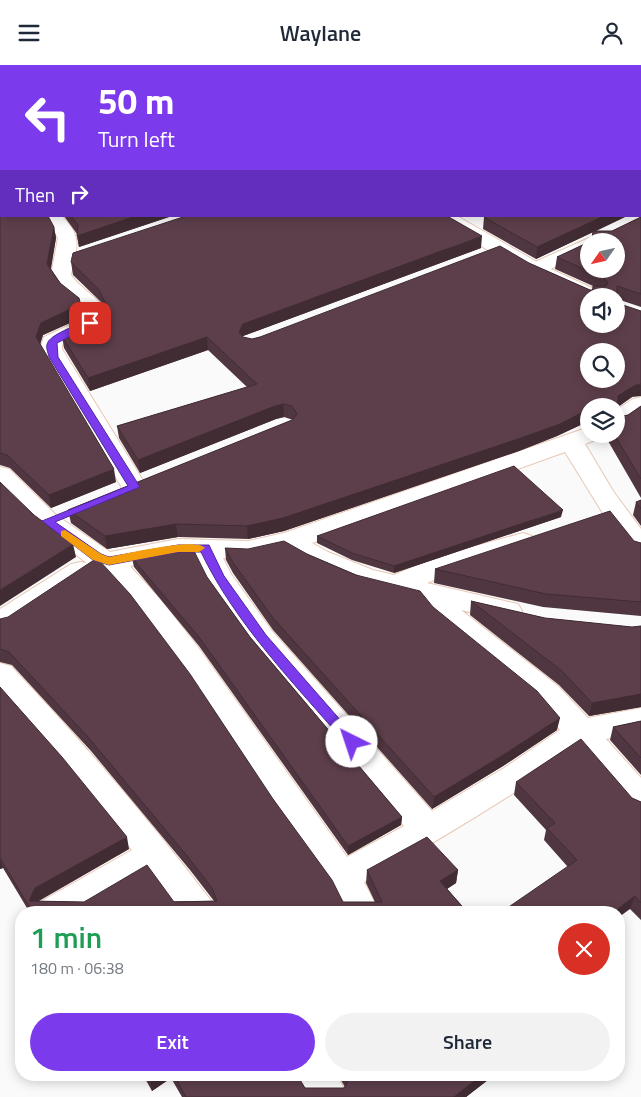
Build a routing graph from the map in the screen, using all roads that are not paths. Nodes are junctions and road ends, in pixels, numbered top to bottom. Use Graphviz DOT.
graph roads {
  1 [pos="53,217"];
  2 [pos="445,217"];
  3 [pos="580,248"];
  4 [pos="500,249"];
  5 [pos="472,259"];
  6 [pos="535,269"];
  7 [pos="580,290"];
  8 [pos="641,404"];
  9 [pos="625,415"];
  10 [pos="580,438"];
  11 [pos="582,443"];
  12 [pos="0,475"];
  13 [pos="108,497"];
  14 [pos="73,511"];
  15 [pos="47,521"];
  16 [pos="548,534"];
  17 [pos="289,541"];
  18 [pos="641,547"];
  19 [pos="205,548"];
  20 [pos="103,559"];
  21 [pos="396,585"];
  22 [pos="430,594"];
  23 [pos="534,617"];
  24 [pos="0,622"];
  25 [pos="0,674"];
  26 [pos="641,720"];
  27 [pos="582,732"];
  28 [pos="641,800"];
  29 [pos="428,830"];
  30 [pos="156,854"];
  31 [pos="342,877"];
  32 [pos="66,906"];
  33 [pos="194,906"];
  34 [pos="357,906"];
  1 -- 13 [label="street"];
  2 -- 4 [label="street"];
  3 -- 6 [label="street"];
  4 -- 5 [label="street"];
  4 -- 6 [label="street"];
  6 -- 7 [label="street"];
  8 -- 9 [label="street"];
  10 -- 17 [label="street"];
  11 -- 18 [label="street"];
  12 -- 15 [label="street"];
  14 -- 15 [label="street"];
  15 -- 20 [label="street"];
  16 -- 21 [label="street"];
  17 -- 19 [label="street"];
  17 -- 21 [label="street"];
  19 -- 20 [label="street"];
  19 -- 29 [label="street"];
  20 -- 24 [label="street"];
  20 -- 31 [label="street"];
  21 -- 22 [label="street"];
  22 -- 23 [label="street"];
  22 -- 27 [label="street"];
  25 -- 30 [label="street"];
  26 -- 27 [label="street"];
  27 -- 28 [label="street"];
  27 -- 29 [label="street"];
  29 -- 31 [label="street"];
  30 -- 32 [label="street"];
  30 -- 33 [label="street"];
  31 -- 34 [label="street"];
}
